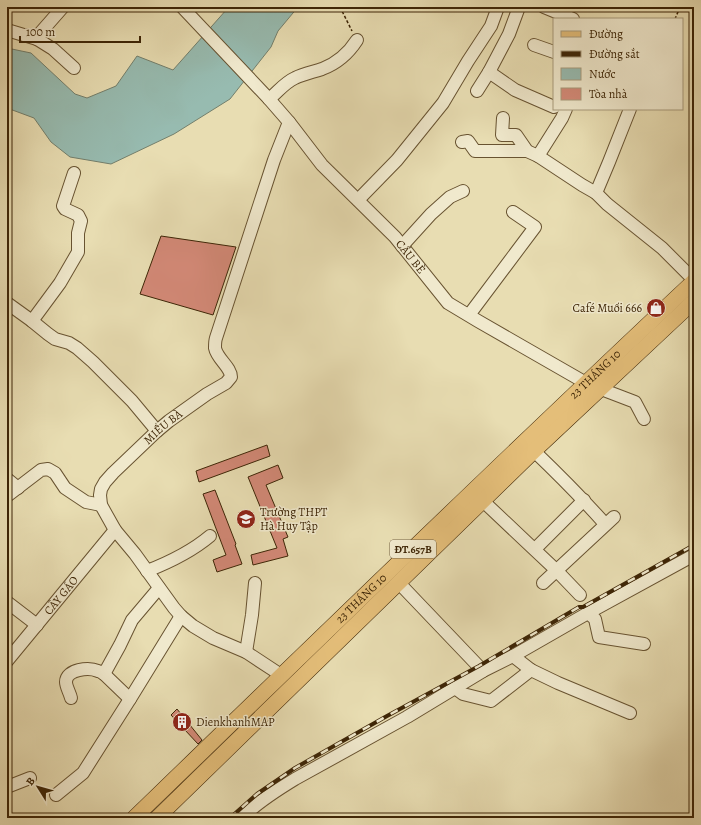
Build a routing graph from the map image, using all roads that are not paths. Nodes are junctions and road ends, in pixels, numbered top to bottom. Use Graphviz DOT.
graph roads {
  1 [pos="63,7"];
  2 [pos="182,7"];
  3 [pos="498,7"];
  4 [pos="519,7"];
  5 [pos="544,7"];
  6 [pos="572,18"];
  7 [pos="491,26"];
  8 [pos="7,30"];
  9 [pos="508,34"];
  10 [pos="38,39"];
  11 [pos="357,40"];
  12 [pos="534,45"];
  13 [pos="553,52"];
  14 [pos="74,68"];
  15 [pos="489,72"];
  16 [pos="477,91"];
  17 [pos="266,97"];
  18 [pos="553,106"];
  19 [pos="561,110"];
  20 [pos="630,110"];
  21 [pos="503,118"];
  22 [pos="289,122"];
  23 [pos="462,142"];
  24 [pos="527,151"];
  25 [pos="538,156"];
  26 [pos="74,173"];
  27 [pos="463,191"];
  28 [pos="596,193"];
  29 [pos="358,200"];
  30 [pos="513,212"];
  31 [pos="402,246"];
  32 [pos="694,281"];
  33 [pos="694,301"];
  34 [pos="7,303"];
  35 [pos="468,315"];
  36 [pos="32,321"];
  37 [pos="586,383"];
  38 [pos="601,389"];
  39 [pos="644,419"];
  40 [pos="157,431"];
  41 [pos="534,451"];
  42 [pos="7,479"];
  43 [pos="18,488"];
  44 [pos="7,496"];
  45 [pos="584,500"];
  46 [pos="483,501"];
  47 [pos="101,505"];
  48 [pos="115,530"];
  49 [pos="210,536"];
  50 [pos="535,549"];
  51 [pos="694,554"];
  52 [pos="556,570"];
  53 [pos="147,571"];
  54 [pos="255,583"];
  55 [pos="399,583"];
  56 [pos="544,583"];
  57 [pos="159,588"];
  58 [pos="580,595"];
  59 [pos="7,602"];
  60 [pos="588,613"];
  61 [pos="181,616"];
  62 [pos="37,625"];
  63 [pos="644,644"];
  64 [pos="246,652"];
  65 [pos="513,656"];
  66 [pos="7,661"];
  67 [pos="483,670"];
  68 [pos="531,670"];
  69 [pos="104,674"];
  70 [pos="281,675"];
  71 [pos="293,686"];
  72 [pos="455,688"];
  73 [pos="71,698"];
  74 [pos="130,699"];
  75 [pos="630,713"];
  76 [pos="30,778"];
  77 [pos="7,787"];
  78 [pos="56,796"];
  79 [pos="134,818"];
  80 [pos="157,818"];
  81 [pos="242,818"];
  1 -- 10 [label="street"];
  2 -- 17 [label="street, CẦU BÈ"];
  3 -- 7 [label="street"];
  4 -- 9 [label="street"];
  5 -- 6 [label="street"];
  7 -- 9 [label="street"];
  7 -- 29 [label="street"];
  8 -- 10 [label="street"];
  9 -- 15 [label="street"];
  10 -- 14 [label="street"];
  11 -- 17 [label="street"];
  12 -- 13 [label="street"];
  15 -- 16 [label="street"];
  15 -- 18 [label="street"];
  17 -- 22 [label="street, CẦU BÈ"];
  19 -- 25 [label="street"];
  20 -- 28 [label="street"];
  21 -- 24 [label="street"];
  22 -- 29 [label="street, CẦU BÈ"];
  22 -- 40 [label="street, MIẾU BÀ"];
  23 -- 24 [label="street"];
  24 -- 25 [label="street"];
  25 -- 28 [label="street"];
  26 -- 36 [label="street"];
  27 -- 31 [label="street"];
  28 -- 32 [label="street"];
  29 -- 31 [label="street, CẦU BÈ"];
  30 -- 35 [label="street"];
  31 -- 35 [label="street, CẦU BÈ"];
  32 -- 37 [label="main road, 23 THÁNG 10 / ĐT.657B"];
  33 -- 38 [label="main road, 23 THÁNG 10 / ĐT.657B"];
  34 -- 36 [label="street"];
  35 -- 37 [label="street, CẦU BÈ"];
  36 -- 40 [label="street"];
  37 -- 38 [label="main road"];
  37 -- 70 [label="main road, 23 THÁNG 10 / ĐT.657B"];
  38 -- 39 [label="street"];
  38 -- 41 [label="main road, 23 THÁNG 10 / ĐT.657B"];
  40 -- 47 [label="street, MIẾU BÀ"];
  41 -- 45 [label="street"];
  41 -- 46 [label="main road, 23 THÁNG 10 / ĐT.657B"];
  42 -- 43 [label="street"];
  43 -- 44 [label="street"];
  43 -- 47 [label="street"];
  45 -- 50 [label="street"];
  45 -- 52 [label="street"];
  46 -- 50 [label="street"];
  46 -- 55 [label="main road, 23 THÁNG 10 / ĐT.657B"];
  47 -- 48 [label="street"];
  48 -- 53 [label="street"];
  48 -- 62 [label="street, CÂY GÁO"];
  49 -- 53 [label="street"];
  50 -- 52 [label="street"];
  51 -- 60 [label="street"];
  52 -- 56 [label="street"];
  52 -- 58 [label="street"];
  53 -- 57 [label="street"];
  54 -- 64 [label="street"];
  55 -- 67 [label="street"];
  55 -- 71 [label="main road, 23 THÁNG 10 / ĐT.657B"];
  57 -- 61 [label="street"];
  57 -- 69 [label="street"];
  59 -- 62 [label="street"];
  60 -- 63 [label="street"];
  60 -- 65 [label="street"];
  61 -- 64 [label="street"];
  61 -- 74 [label="street"];
  62 -- 66 [label="street, CÂY GÁO"];
  64 -- 70 [label="street"];
  65 -- 67 [label="street"];
  65 -- 68 [label="street"];
  67 -- 72 [label="street"];
  68 -- 72 [label="street"];
  68 -- 75 [label="street"];
  69 -- 73 [label="street"];
  69 -- 74 [label="street"];
  70 -- 71 [label="main road"];
  70 -- 79 [label="main road, 23 THÁNG 10 / ĐT.657B"];
  71 -- 80 [label="main road, 23 THÁNG 10 / ĐT.657B"];
  72 -- 81 [label="street"];
  74 -- 78 [label="street"];
  76 -- 77 [label="street"];
}
